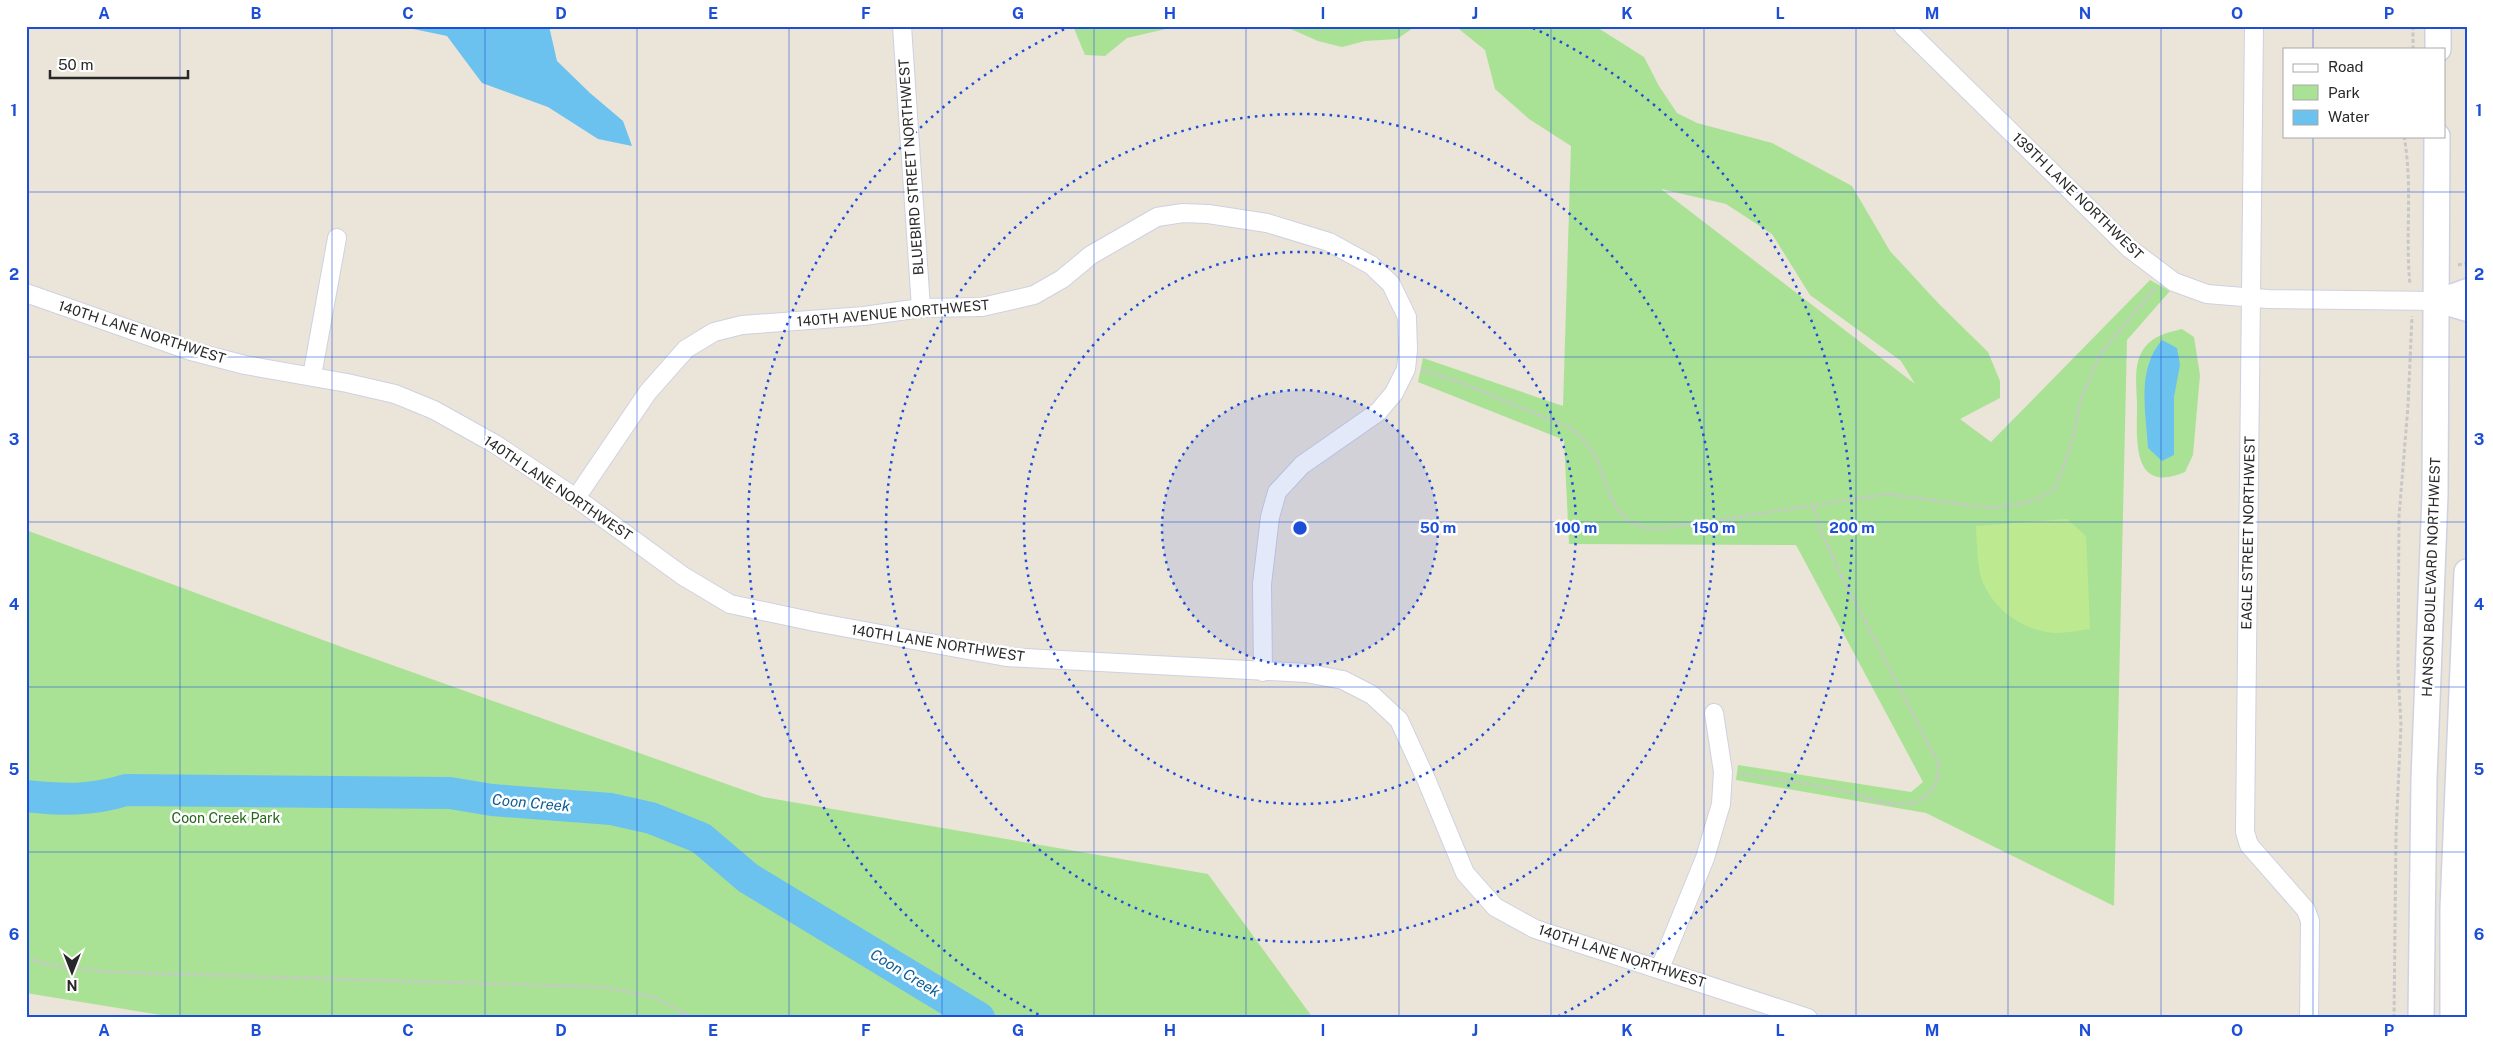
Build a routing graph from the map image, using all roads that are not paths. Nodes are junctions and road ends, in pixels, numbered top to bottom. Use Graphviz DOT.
graph roads {
  1 [pos="902,26"];
  2 [pos="1903,26"];
  3 [pos="2254,26"];
  4 [pos="2438,26"];
  5 [pos="2438,48"];
  6 [pos="2437,138"];
  7 [pos="337,238"];
  8 [pos="2467,290"];
  9 [pos="26,293"];
  10 [pos="2250,298"];
  11 [pos="2437,301"];
  12 [pos="920,308"];
  13 [pos="2467,310"];
  14 [pos="312,376"];
  15 [pos="576,498"];
  16 [pos="2467,572"];
  17 [pos="1263,672"];
  18 [pos="1714,713"];
  19 [pos="1660,968"];
  20 [pos="1808,1018"];
  21 [pos="2310,1018"];
  22 [pos="2421,1018"];
  23 [pos="2453,1018"];
  1 -- 12 [label="street, BLUEBIRD STREET NORTHWEST"];
  2 -- 10 [label="street, 139TH LANE NORTHWEST"];
  3 -- 10 [label="street, EAGLE STREET NORTHWEST"];
  4 -- 5 [label="main road"];
  6 -- 11 [label="main road, HANSON BOULEVARD NORTHWEST"];
  7 -- 14 [label="street"];
  8 -- 11 [label="street"];
  9 -- 14 [label="street, 140TH LANE NORTHWEST"];
  10 -- 11 [label="street, 139TH LANE NORTHWEST"];
  10 -- 21 [label="street, EAGLE STREET NORTHWEST"];
  11 -- 13 [label="street"];
  11 -- 22 [label="main road, HANSON BOULEVARD NORTHWEST"];
  12 -- 15 [label="street, 140TH AVENUE NORTHWEST"];
  12 -- 17 [label="street, 140TH AVENUE NORTHWEST"];
  14 -- 15 [label="street, 140TH LANE NORTHWEST"];
  15 -- 17 [label="street, 140TH LANE NORTHWEST"];
  16 -- 23 [label="main road"];
  17 -- 19 [label="street, 140TH LANE NORTHWEST"];
  18 -- 19 [label="street"];
  19 -- 20 [label="street, 140TH LANE NORTHWEST"];
}
